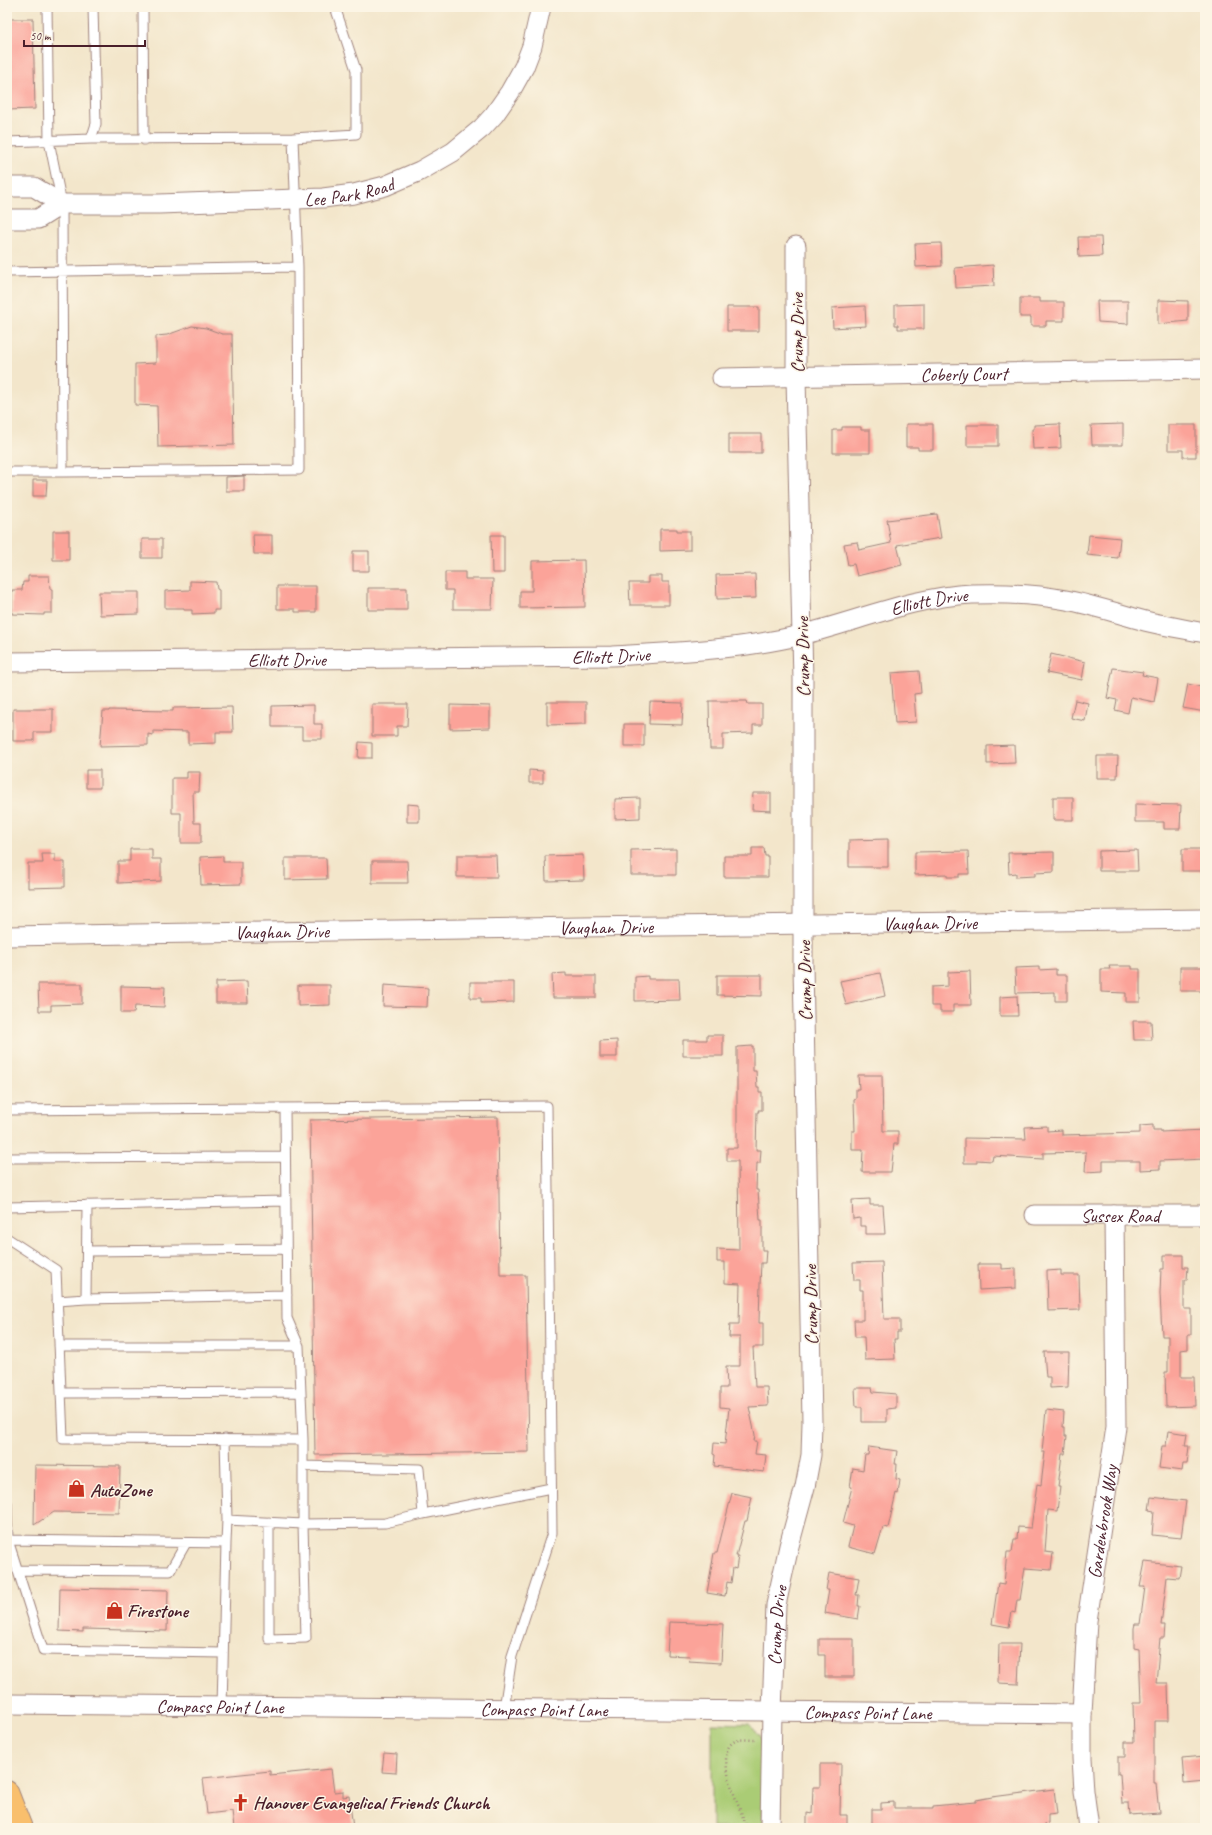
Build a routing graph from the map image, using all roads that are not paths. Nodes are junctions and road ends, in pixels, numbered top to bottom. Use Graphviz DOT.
graph roads {
  1 [pos="47,7"];
  2 [pos="93,7"];
  3 [pos="143,7"];
  4 [pos="335,7"];
  5 [pos="541,7"];
  6 [pos="293,138"];
  7 [pos="91,139"];
  8 [pos="144,140"];
  9 [pos="49,141"];
  10 [pos="7,142"];
  11 [pos="7,187"];
  12 [pos="296,199"];
  13 [pos="62,204"];
  14 [pos="7,219"];
  15 [pos="796,246"];
  16 [pos="298,267"];
  17 [pos="62,271"];
  18 [pos="7,272"];
  19 [pos="1205,369"];
  20 [pos="796,377"];
  21 [pos="722,378"];
  22 [pos="7,472"];
  23 [pos="63,472"];
  24 [pos="1205,633"];
  25 [pos="801,635"];
  26 [pos="7,662"];
  27 [pos="1205,919"];
  28 [pos="804,924"];
  29 [pos="7,936"];
  30 [pos="285,1108"];
  31 [pos="7,1110"];
  32 [pos="285,1157"];
  33 [pos="7,1158"];
  34 [pos="286,1201"];
  35 [pos="87,1205"];
  36 [pos="7,1206"];
  37 [pos="1205,1214"];
  38 [pos="1035,1215"];
  39 [pos="1114,1215"];
  40 [pos="7,1238"];
  41 [pos="286,1249"];
  42 [pos="87,1251"];
  43 [pos="287,1295"];
  44 [pos="86,1299"];
  45 [pos="57,1301"];
  46 [pos="59,1346"];
  47 [pos="299,1346"];
  48 [pos="301,1392"];
  49 [pos="61,1393"];
  50 [pos="225,1440"];
  51 [pos="303,1440"];
  52 [pos="303,1466"];
  53 [pos="551,1488"];
  54 [pos="7,1503"];
  55 [pos="423,1514"];
  56 [pos="227,1520"];
  57 [pos="269,1522"];
  58 [pos="303,1524"];
  59 [pos="8,1540"];
  60 [pos="186,1543"];
  61 [pos="226,1544"];
  62 [pos="17,1570"];
  63 [pos="223,1653"];
  64 [pos="7,1704"];
  65 [pos="222,1707"];
  66 [pos="504,1709"];
  67 [pos="772,1712"];
  68 [pos="1082,1714"];
  69 [pos="7,1792"];
  70 [pos="21,1828"];
  71 [pos="770,1828"];
  72 [pos="1090,1828"];
  1 -- 9 [label="lane"];
  2 -- 7 [label="lane"];
  3 -- 8 [label="lane"];
  4 -- 6 [label="lane"];
  5 -- 12 [label="street, Lee Park Road"];
  6 -- 8 [label="lane"];
  6 -- 12 [label="lane"];
  7 -- 8 [label="lane"];
  7 -- 9 [label="lane"];
  9 -- 10 [label="lane"];
  9 -- 13 [label="lane"];
  11 -- 13 [label="street"];
  12 -- 13 [label="street, Lee Park Road"];
  12 -- 16 [label="lane"];
  13 -- 14 [label="street"];
  13 -- 17 [label="lane"];
  15 -- 20 [label="street, Crump Drive"];
  16 -- 17 [label="lane"];
  16 -- 23 [label="lane"];
  17 -- 18 [label="lane"];
  17 -- 23 [label="lane"];
  19 -- 20 [label="street, Coberly Court"];
  20 -- 21 [label="street, Coberly Court"];
  20 -- 25 [label="street, Crump Drive"];
  22 -- 23 [label="lane"];
  24 -- 25 [label="street, Elliott Drive"];
  25 -- 26 [label="street, Elliott Drive"];
  25 -- 28 [label="street, Crump Drive"];
  27 -- 28 [label="street, Vaughan Drive"];
  28 -- 29 [label="street, Vaughan Drive"];
  28 -- 67 [label="street, Crump Drive"];
  30 -- 31 [label="lane"];
  30 -- 32 [label="lane"];
  30 -- 53 [label="lane"];
  32 -- 33 [label="lane"];
  32 -- 34 [label="lane"];
  34 -- 35 [label="lane"];
  34 -- 41 [label="lane"];
  35 -- 36 [label="lane"];
  35 -- 42 [label="lane"];
  37 -- 39 [label="street, Sussex Road"];
  38 -- 39 [label="street, Sussex Road"];
  39 -- 68 [label="street, Gardenbrook Way"];
  40 -- 45 [label="lane"];
  41 -- 42 [label="lane"];
  41 -- 43 [label="lane"];
  42 -- 44 [label="lane"];
  43 -- 44 [label="lane"];
  43 -- 47 [label="lane"];
  44 -- 45 [label="lane"];
  45 -- 46 [label="lane"];
  46 -- 47 [label="lane"];
  46 -- 49 [label="lane"];
  47 -- 48 [label="lane"];
  48 -- 49 [label="lane"];
  48 -- 51 [label="lane"];
  49 -- 50 [label="lane"];
  50 -- 51 [label="lane"];
  50 -- 56 [label="lane"];
  51 -- 52 [label="lane"];
  52 -- 55 [label="lane"];
  52 -- 58 [label="lane"];
  53 -- 55 [label="lane"];
  53 -- 66 [label="lane"];
  54 -- 59 [label="lane"];
  55 -- 58 [label="lane"];
  56 -- 57 [label="lane"];
  56 -- 61 [label="lane"];
  57 -- 58 [label="lane"];
  57 -- 58 [label="lane"];
  59 -- 60 [label="lane"];
  59 -- 62 [label="lane"];
  60 -- 61 [label="lane"];
  60 -- 62 [label="lane"];
  61 -- 63 [label="lane"];
  62 -- 63 [label="lane"];
  63 -- 65 [label="lane"];
  64 -- 65 [label="street, Compass Point Lane"];
  65 -- 66 [label="street, Compass Point Lane"];
  66 -- 67 [label="street, Compass Point Lane"];
  67 -- 68 [label="street, Compass Point Lane"];
  67 -- 71 [label="street, Crump Drive"];
  68 -- 72 [label="street, Gardenbrook Way"];
  69 -- 70 [label="highway"];
}
